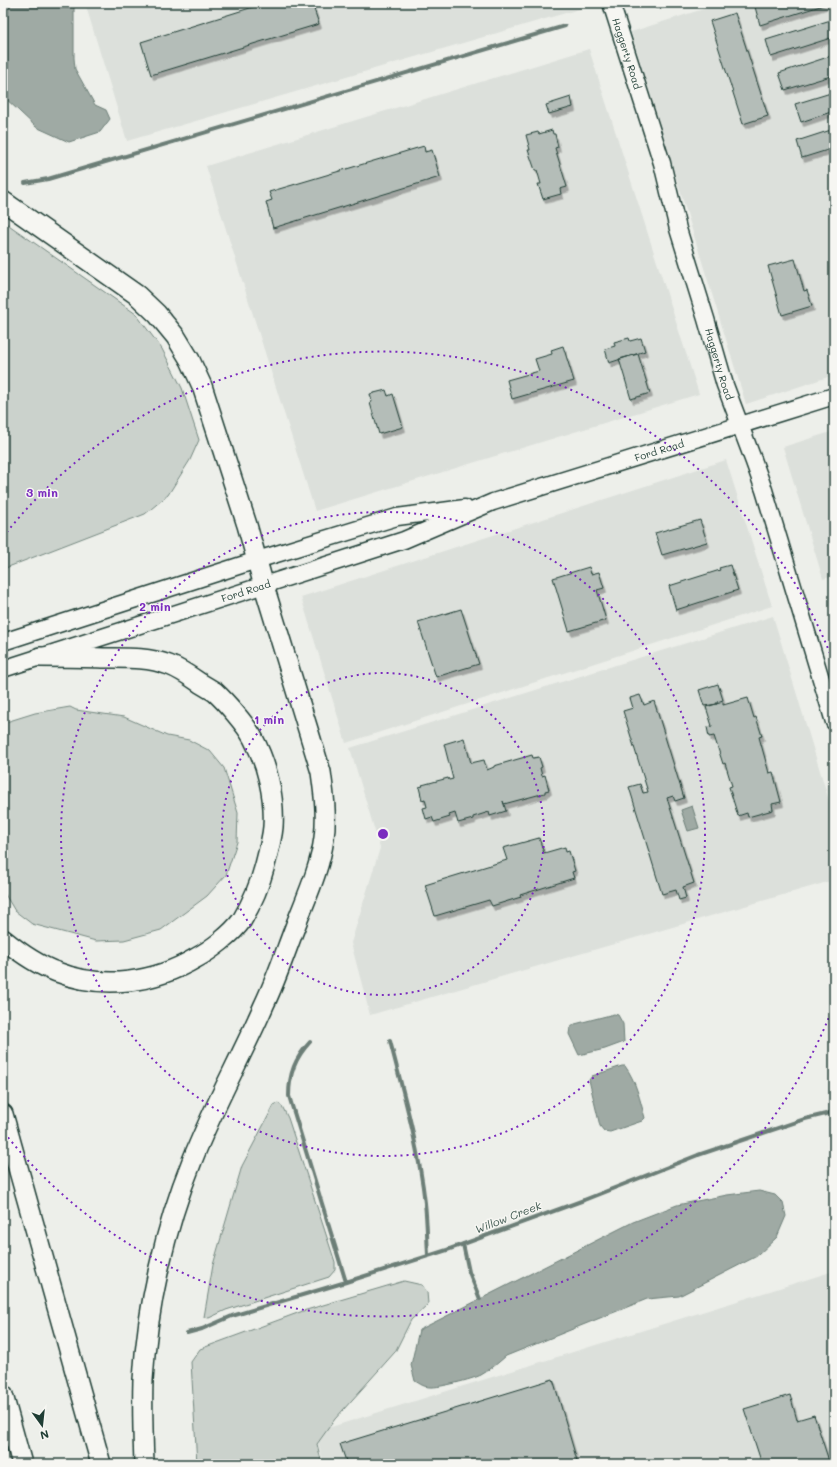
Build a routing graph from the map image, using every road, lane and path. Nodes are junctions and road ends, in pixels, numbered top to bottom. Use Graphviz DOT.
graph roads {
  1 [pos="611,3"];
  2 [pos="3,200"];
  3 [pos="834,396"];
  4 [pos="739,425"];
  5 [pos="485,505"];
  6 [pos="257,560"];
  7 [pos="264,586"];
  8 [pos="3,642"];
  9 [pos="40,657"];
  10 [pos="3,669"];
  11 [pos="834,722"];
  12 [pos="3,939"];
  13 [pos="3,1114"];
  14 [pos="3,1395"];
  15 [pos="22,1464"];
  16 [pos="101,1464"];
  17 [pos="144,1464"];
  1 -- 4 [label="main road, Haggerty Road"];
  2 -- 6 [label="highway"];
  3 -- 4 [label="main road, Ford Road"];
  4 -- 5 [label="main road, Ford Road"];
  4 -- 11 [label="main road, Haggerty Road"];
  5 -- 6 [label="main road, Ford Road"];
  5 -- 7 [label="main road, Ford Road"];
  6 -- 7 [label="highway"];
  6 -- 8 [label="main road, Ford Road"];
  7 -- 9 [label="main road, Ford Road"];
  7 -- 17 [label="highway"];
  9 -- 10 [label="main road, Ford Road"];
  9 -- 12 [label="highway"];
  13 -- 16 [label="highway"];
  14 -- 15 [label="highway"];
}
